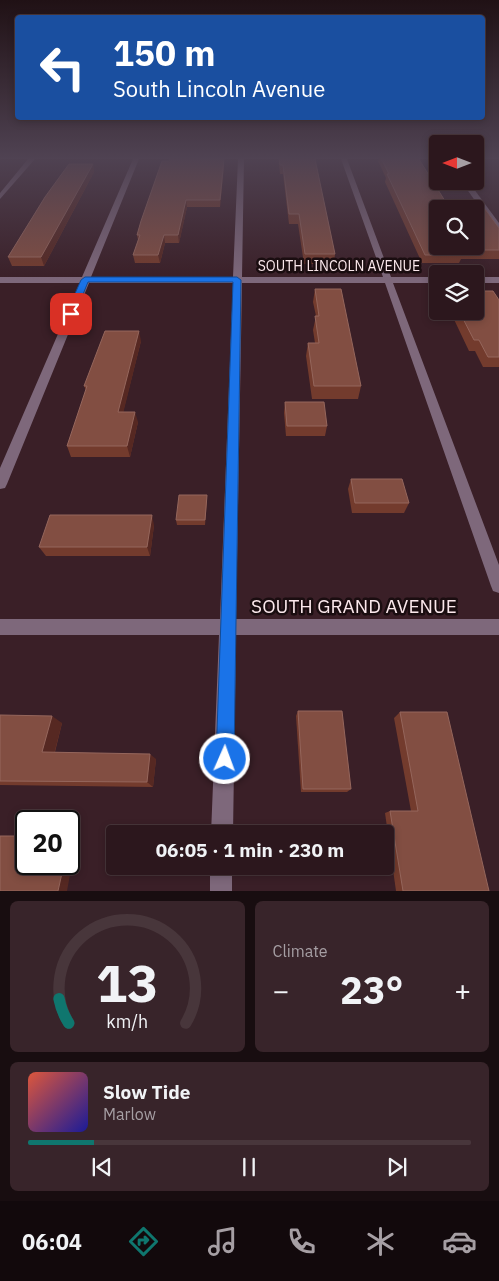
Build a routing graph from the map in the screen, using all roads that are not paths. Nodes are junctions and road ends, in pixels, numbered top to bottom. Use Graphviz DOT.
graph roads {
  1 [pos="120,198"];
  2 [pos="240,198"];
  3 [pos="359,198"];
  4 [pos="476,198"];
  5 [pos="499,228"];
  6 [pos="0,280"];
  7 [pos="85,280"];
  8 [pos="237,280"];
  9 [pos="389,280"];
  10 [pos="429,280"];
  11 [pos="484,280"];
  12 [pos="499,280"];
  13 [pos="0,484"];
  14 [pos="499,586"];
  15 [pos="229,627"];
  16 [pos="499,627"];
  17 [pos="0,628"];
  18 [pos="222,825"];
  19 [pos="221,875"];
  20 [pos="221,891"];
  1 -- 7 [label="street"];
  2 -- 8 [label="street"];
  3 -- 9 [label="street"];
  4 -- 5 [label="street"];
  6 -- 7 [label="street, SOUTH LINCOLN AVENUE"];
  7 -- 8 [label="street, SOUTH LINCOLN AVENUE"];
  7 -- 13 [label="street"];
  8 -- 9 [label="street, SOUTH LINCOLN AVENUE"];
  8 -- 15 [label="street"];
  9 -- 10 [label="street, SOUTH LINCOLN AVENUE"];
  9 -- 14 [label="street"];
  11 -- 12 [label="street"];
  15 -- 16 [label="street, SOUTH GRAND AVENUE"];
  15 -- 17 [label="street, SOUTH GRAND AVENUE"];
  15 -- 18 [label="street"];
  19 -- 20 [label="street"];
}
